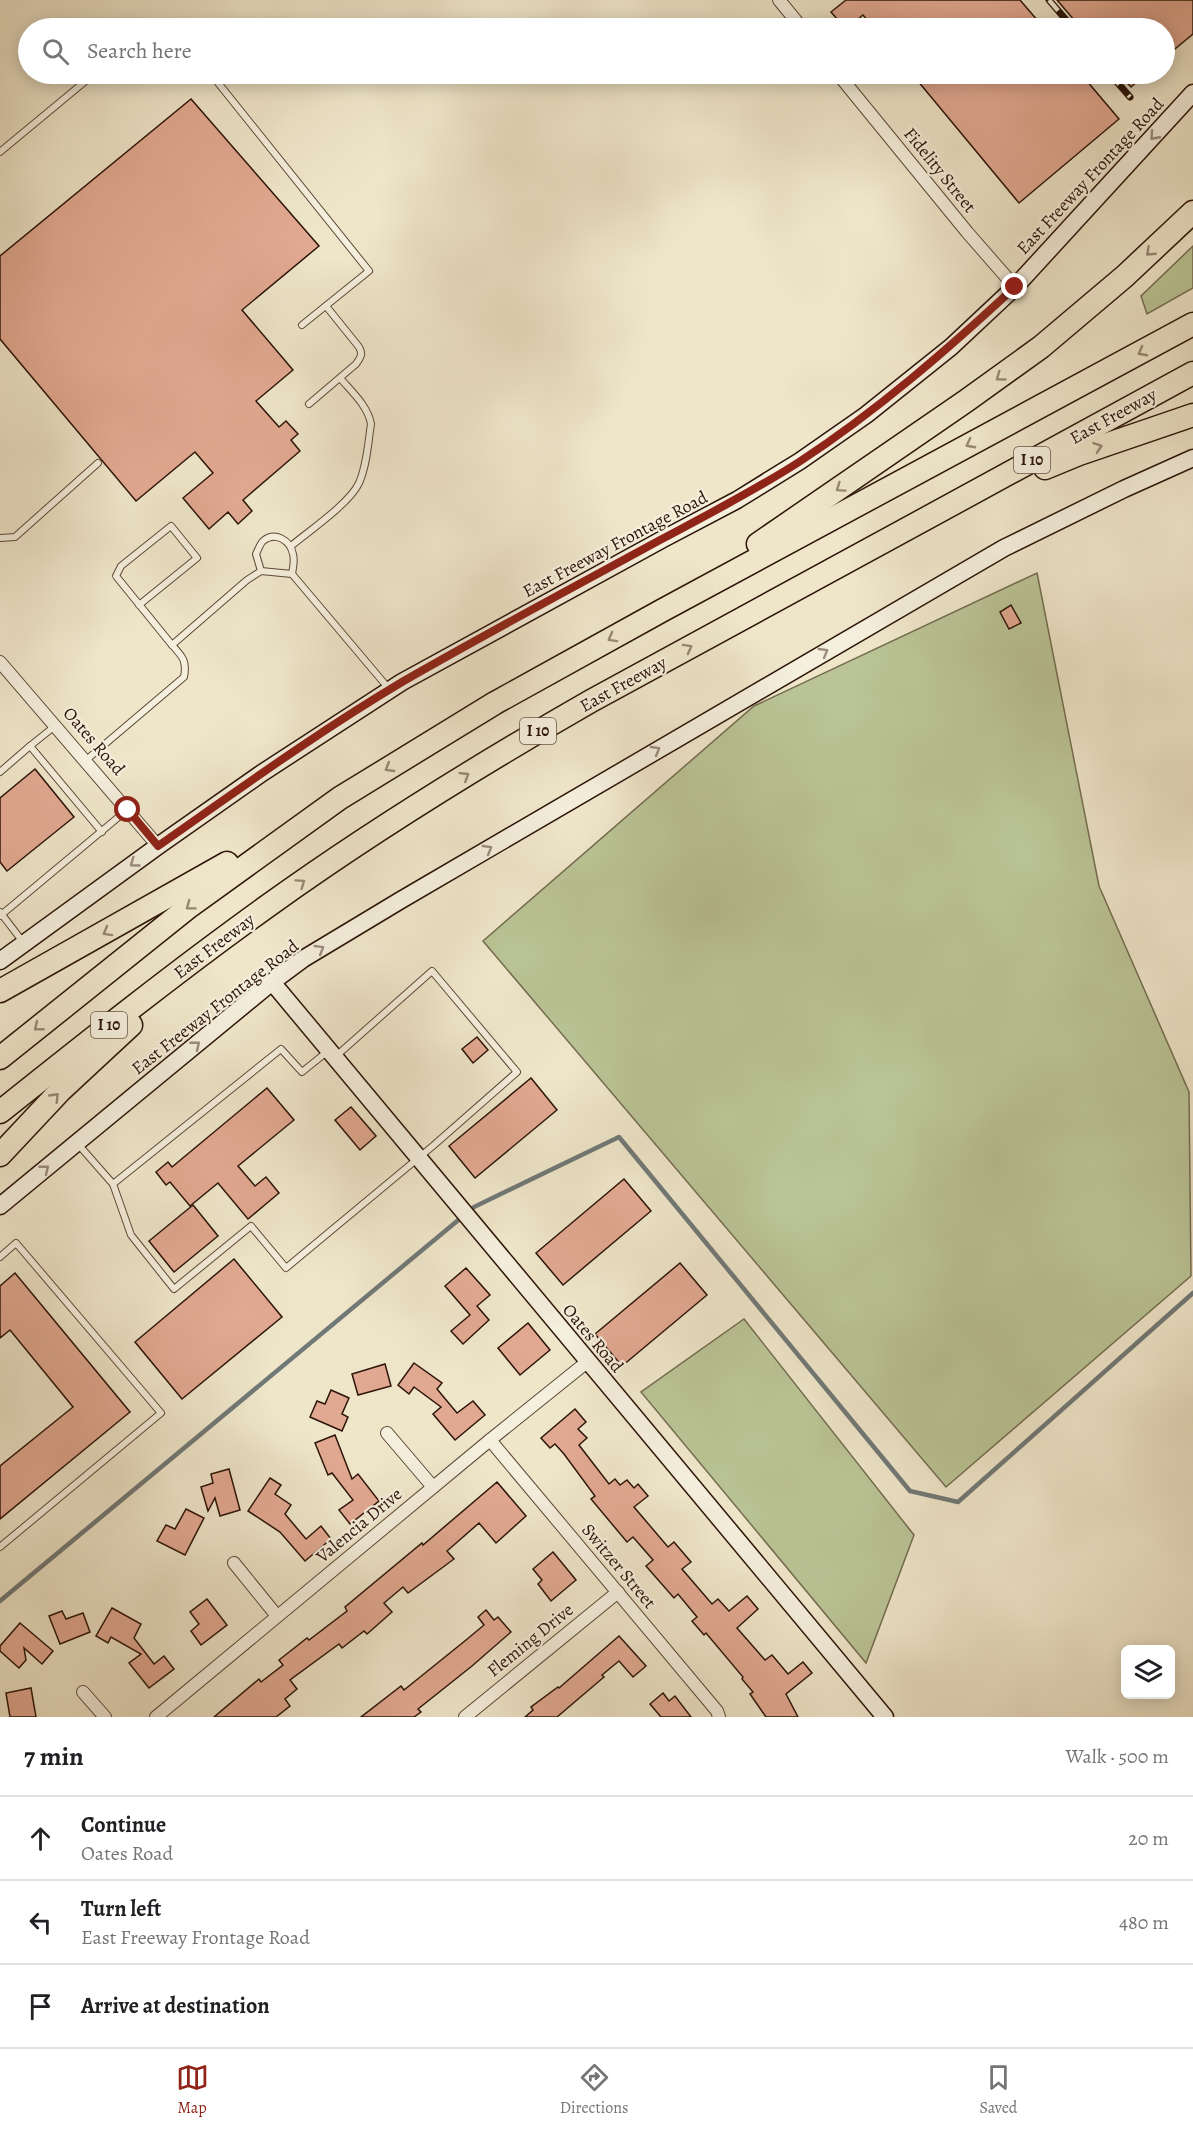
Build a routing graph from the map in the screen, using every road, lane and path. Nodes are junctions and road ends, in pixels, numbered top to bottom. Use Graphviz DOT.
graph roads {
  1 [pos="779,0"];
  2 [pos="794,18"];
  3 [pos="82,84"];
  4 [pos="219,84"];
  5 [pos="846,84"];
  6 [pos="1193,93"];
  7 [pos="0,152"];
  8 [pos="1193,213"];
  9 [pos="1015,287"];
  10 [pos="326,306"];
  11 [pos="1193,324"];
  12 [pos="302,325"];
  13 [pos="1193,373"];
  14 [pos="340,378"];
  15 [pos="309,404"];
  16 [pos="1193,415"];
  17 [pos="1193,458"];
  18 [pos="98,462"];
  19 [pos="0,538"];
  20 [pos="291,546"];
  21 [pos="872,548"];
  22 [pos="261,571"];
  23 [pos="292,574"];
  24 [pos="139,604"];
  25 [pos="663,610"];
  26 [pos="172,645"];
  27 [pos="0,662"];
  28 [pos="390,690"];
  29 [pos="55,726"];
  30 [pos="30,746"];
  31 [pos="85,761"];
  32 [pos="0,772"];
  33 [pos="340,798"];
  34 [pos="128,810"];
  35 [pos="102,832"];
  36 [pos="158,846"];
  37 [pos="1,914"];
  38 [pos="220,941"];
  39 [pos="24,943"];
  40 [pos="0,961"];
  41 [pos="272,982"];
  42 [pos="0,992"];
  43 [pos="331,1054"];
  44 [pos="0,1058"];
  45 [pos="0,1112"];
  46 [pos="77,1143"];
  47 [pos="0,1155"];
  48 [pos="418,1159"];
  49 [pos="113,1184"];
  50 [pos="0,1206"];
  51 [pos="0,1257"];
  52 [pos="588,1362"];
  53 [pos="387,1433"];
  54 [pos="490,1440"];
  55 [pos="433,1487"];
  56 [pos="0,1547"];
  57 [pos="234,1563"];
  58 [pos="618,1592"];
  59 [pos="277,1616"];
  60 [pos="83,1692"];
  61 [pos="105,1717"];
  62 [pos="156,1717"];
  63 [pos="465,1717"];
  64 [pos="719,1717"];
  65 [pos="885,1717"];
  1 -- 2 [label="street"];
  3 -- 7 [label="lane"];
  4 -- 10 [label="lane"];
  5 -- 9 [label="street, Fidelity Street"];
  6 -- 9 [label="main road, East Freeway Frontage Road, one-way"];
  8 -- 25 [label="highway, one-way"];
  9 -- 28 [label="main road, East Freeway Frontage Road"];
  10 -- 12 [label="lane"];
  10 -- 14 [label="lane"];
  11 -- 25 [label="highway, I 10, one-way"];
  13 -- 21 [label="highway, East Freeway / I 10"];
  14 -- 15 [label="lane"];
  14 -- 20 [label="lane"];
  21 -- 16 [label="highway, one-way"];
  41 -- 17 [label="main road, East Freeway Frontage Road, one-way"];
  18 -- 19 [label="lane"];
  20 -- 22 [label="lane"];
  20 -- 23 [label="lane"];
  38 -- 21 [label="highway, East Freeway / I 10, one-way"];
  22 -- 23 [label="lane"];
  22 -- 26 [label="lane"];
  23 -- 28 [label="lane"];
  24 -- 24 [label="lane"];
  24 -- 26 [label="lane"];
  25 -- 33 [label="highway, I 10, one-way"];
  26 -- 31 [label="lane"];
  27 -- 29 [label="street, Oates Road"];
  28 -- 36 [label="main road, East Freeway Frontage Road"];
  29 -- 30 [label="lane"];
  29 -- 31 [label="street, Oates Road"];
  30 -- 32 [label="lane"];
  30 -- 35 [label="lane"];
  31 -- 34 [label="street, Oates Road"];
  33 -- 42 [label="highway, one-way"];
  33 -- 44 [label="highway, I 10, one-way"];
  34 -- 35 [label="lane"];
  34 -- 36 [label="street, Oates Road"];
  35 -- 37 [label="lane"];
  36 -- 39 [label="main road, East Freeway Frontage Road, one-way"];
  37 -- 39 [label="lane"];
  38 -- 45 [label="highway, East Freeway / I 10"];
  47 -- 38 [label="highway, one-way"];
  39 -- 40 [label="main road, East Freeway Frontage Road"];
  41 -- 43 [label="main road, Oates Road"];
  46 -- 41 [label="main road, East Freeway Frontage Road, one-way"];
  43 -- 48 [label="main road, Oates Road"];
  43 -- 48 [label="lane"];
  43 -- 49 [label="lane"];
  46 -- 49 [label="lane"];
  50 -- 46 [label="main road, East Freeway Frontage Road, one-way"];
  48 -- 49 [label="lane"];
  48 -- 52 [label="main road, Oates Road"];
  51 -- 56 [label="lane"];
  52 -- 54 [label="street, Valencia Drive"];
  52 -- 65 [label="main road, Oates Road"];
  53 -- 55 [label="street"];
  54 -- 55 [label="street, Valencia Drive"];
  54 -- 58 [label="street, Switzer Street"];
  55 -- 59 [label="street, Valencia Drive"];
  57 -- 59 [label="street"];
  58 -- 63 [label="street, Fleming Drive"];
  58 -- 64 [label="street, Switzer Street"];
  59 -- 62 [label="street, Valencia Drive"];
  60 -- 61 [label="street"];
}
